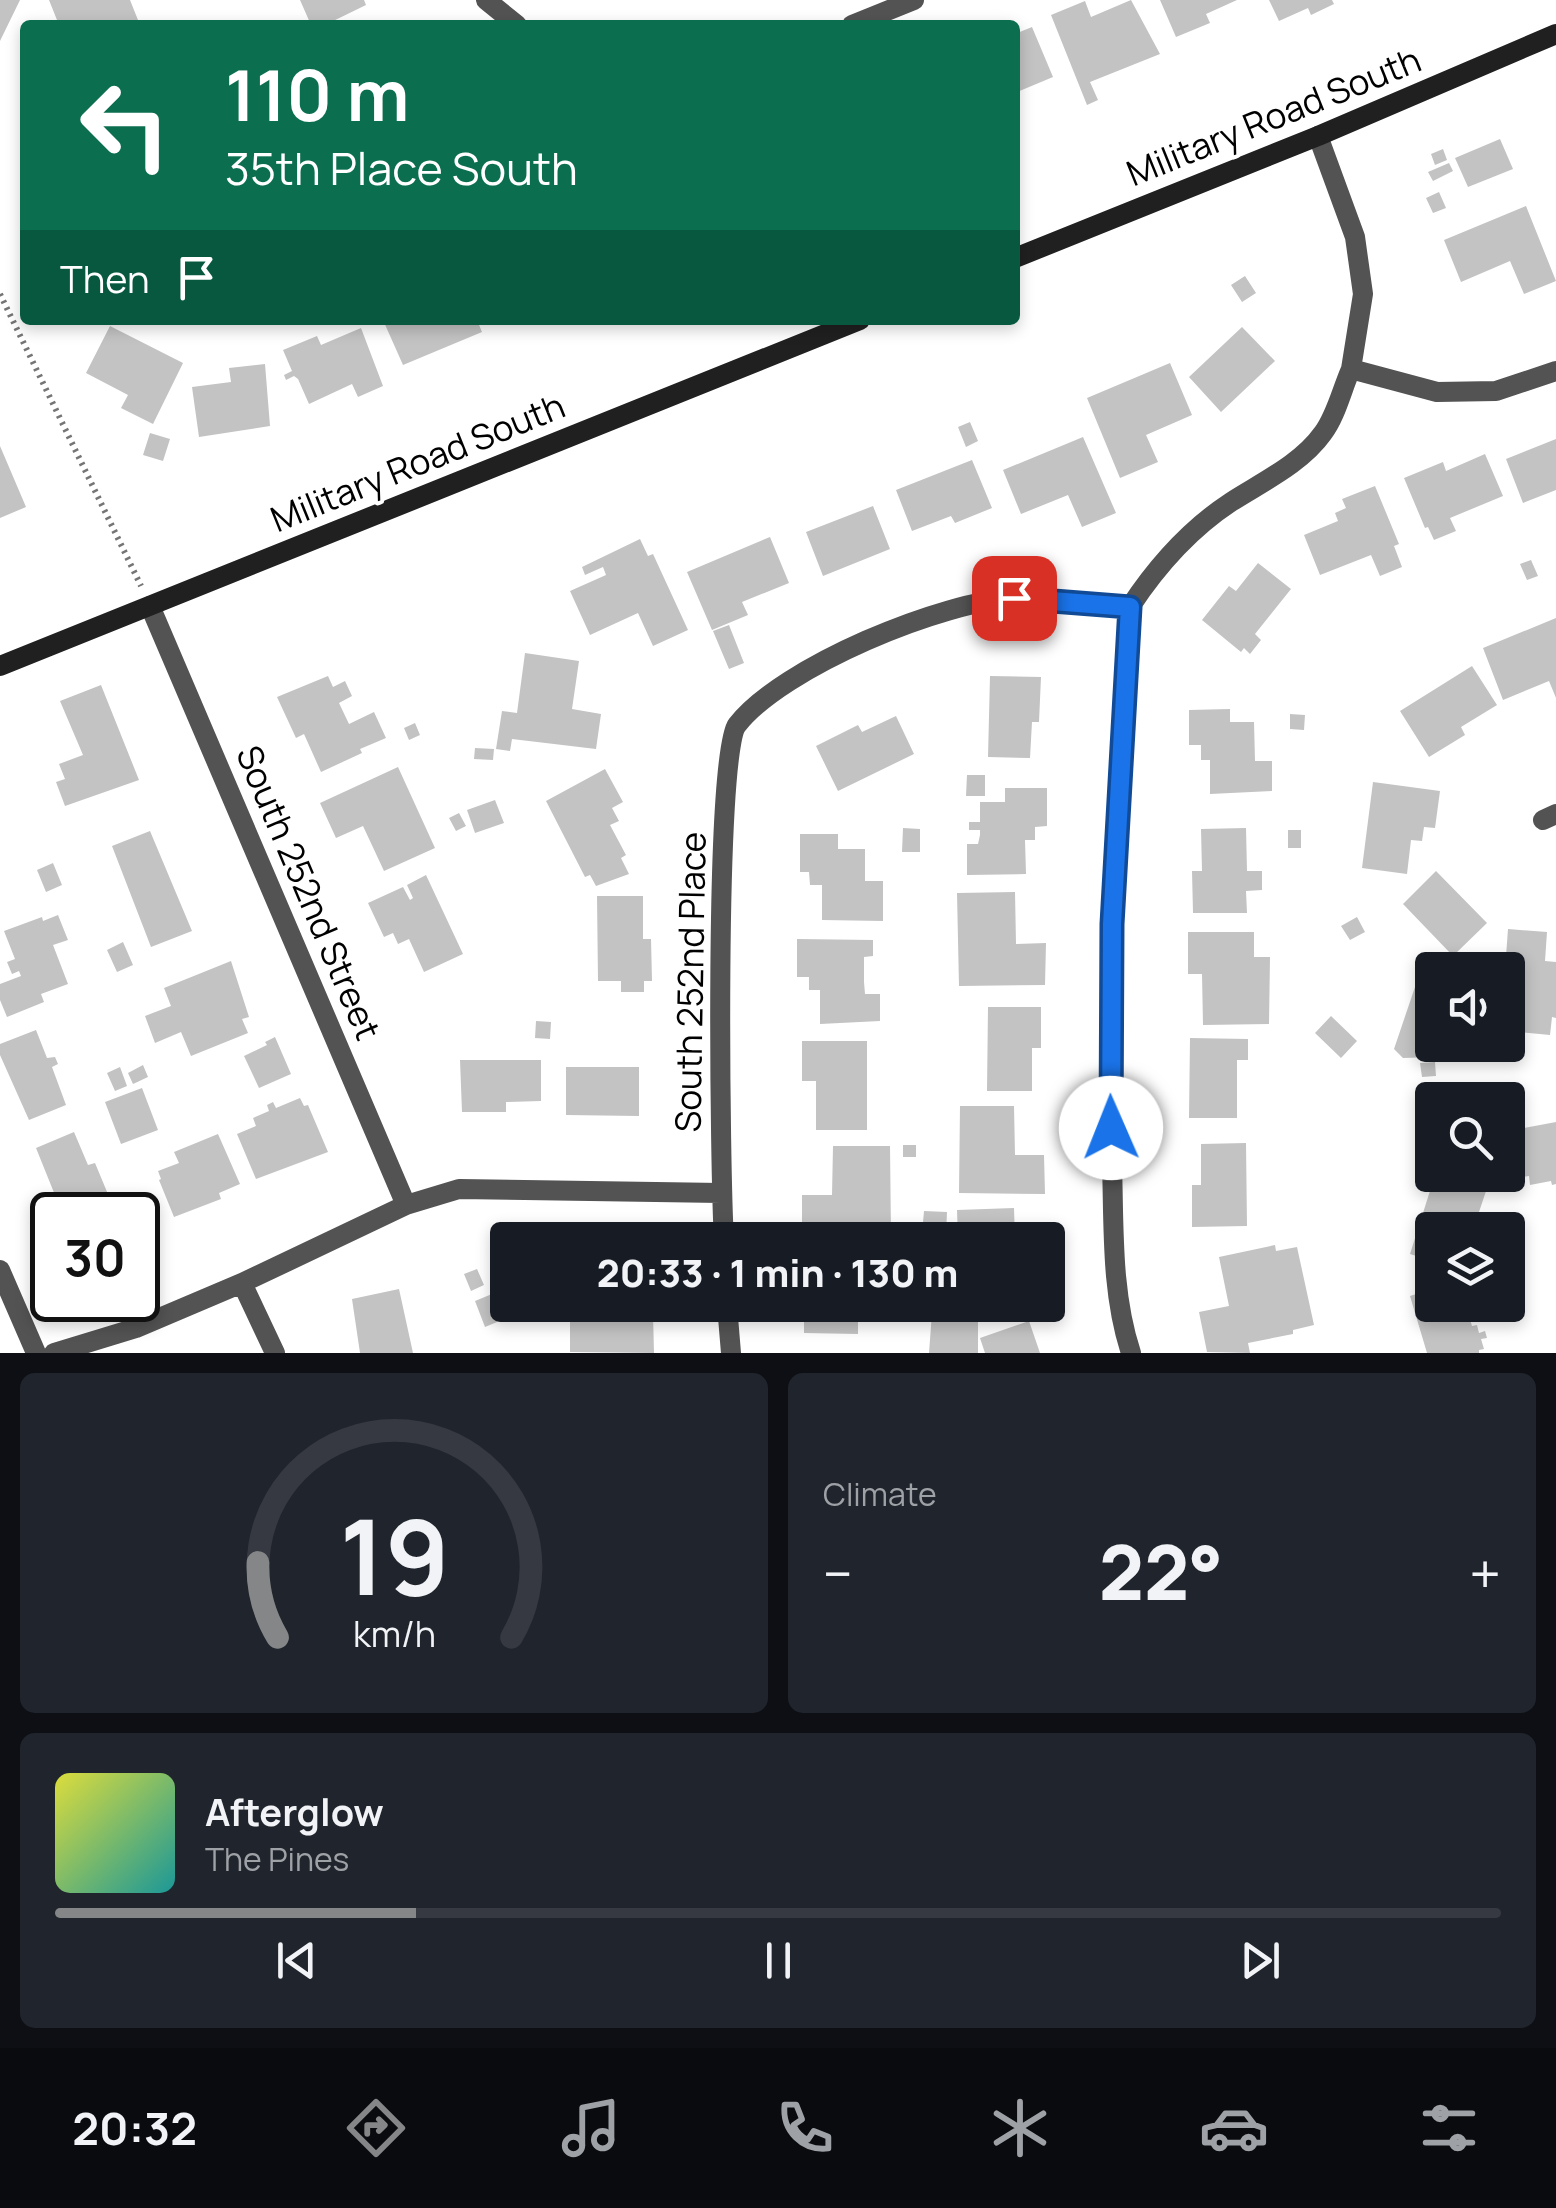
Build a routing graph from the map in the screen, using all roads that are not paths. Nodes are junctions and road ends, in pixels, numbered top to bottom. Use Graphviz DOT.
graph roads {
  1 [pos="486,0"];
  2 [pos="914,0"];
  3 [pos="512,20"];
  4 [pos="864,20"];
  5 [pos="1556,34"];
  6 [pos="1318,136"];
  7 [pos="1020,256"];
  8 [pos="848,325"];
  9 [pos="1350,370"];
  10 [pos="1556,371"];
  11 [pos="150,606"];
  12 [pos="1130,607"];
  13 [pos="0,666"];
  14 [pos="721,1193"];
  15 [pos="406,1205"];
  16 [pos="723,1222"];
  17 [pos="0,1270"];
  18 [pos="242,1283"];
  19 [pos="728,1322"];
  20 [pos="36,1353"];
  21 [pos="54,1353"];
  22 [pos="275,1353"];
  23 [pos="731,1353"];
  24 [pos="1131,1353"];
  1 -- 3 [label="street"];
  2 -- 4 [label="street"];
  5 -- 6 [label="main road, Military Road South"];
  6 -- 7 [label="main road, Military Road South"];
  6 -- 9 [label="street"];
  8 -- 11 [label="main road, Military Road South"];
  9 -- 10 [label="street"];
  9 -- 12 [label="street"];
  11 -- 13 [label="main road, Military Road South"];
  11 -- 15 [label="street, South 252nd Street"];
  12 -- 14 [label="street, South 252nd Place"];
  12 -- 24 [label="street"];
  14 -- 15 [label="street"];
  14 -- 16 [label="street, South 252nd Place"];
  15 -- 18 [label="street"];
  17 -- 20 [label="street"];
  18 -- 21 [label="street"];
  18 -- 22 [label="street"];
  19 -- 23 [label="street"];
}
